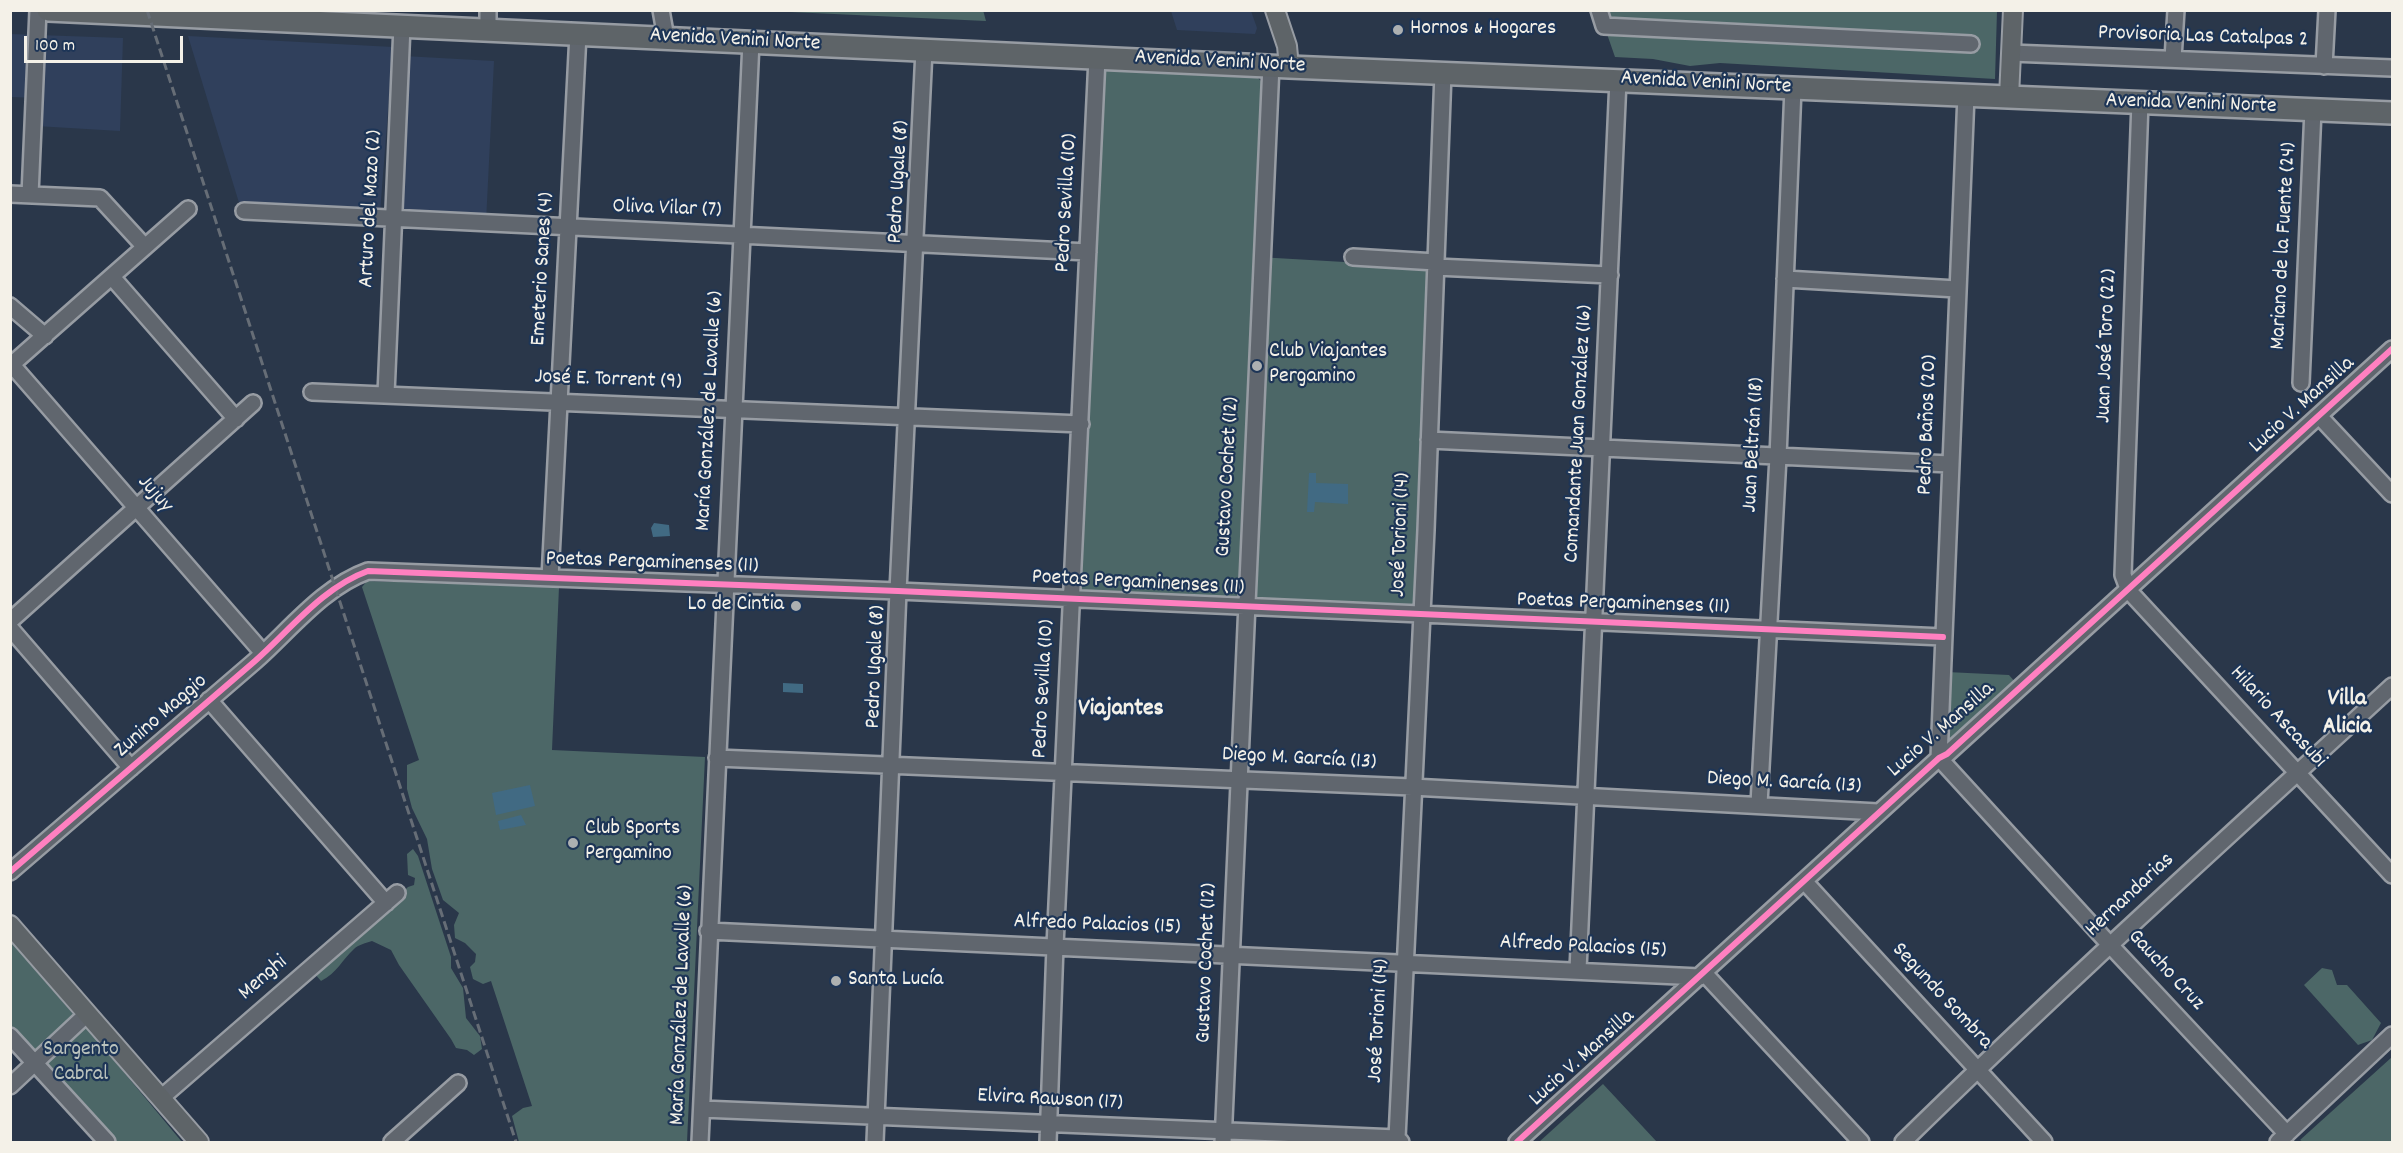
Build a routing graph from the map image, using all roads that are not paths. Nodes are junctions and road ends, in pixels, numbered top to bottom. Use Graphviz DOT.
graph roads {
  1 [pos="38,10"];
  2 [pos="48,10"];
  3 [pos="661,10"];
  4 [pos="1275,10"];
  5 [pos="1599,10"];
  6 [pos="2013,10"];
  7 [pos="2176,10"];
  8 [pos="2327,10"];
  9 [pos="351,17"];
  10 [pos="488,20"];
  11 [pos="402,26"];
  12 [pos="578,34"];
  13 [pos="666,38"];
  14 [pos="751,42"];
  15 [pos="1971,44"];
  16 [pos="924,50"];
  17 [pos="2011,52"];
  18 [pos="1097,58"];
  19 [pos="2174,59"];
  20 [pos="1280,66"];
  21 [pos="2324,66"];
  22 [pos="2392,68"];
  23 [pos="1443,73"];
  24 [pos="1618,80"];
  25 [pos="1793,88"];
  26 [pos="1966,95"];
  27 [pos="2009,97"];
  28 [pos="2140,102"];
  29 [pos="2313,110"];
  30 [pos="2392,113"];
  31 [pos="10,194"];
  32 [pos="30,195"];
  33 [pos="188,209"];
  34 [pos="244,211"];
  35 [pos="394,220"];
  36 [pos="568,228"];
  37 [pos="742,235"];
  38 [pos="916,244"];
  39 [pos="146,247"];
  40 [pos="1088,252"];
  41 [pos="1353,256"];
  42 [pos="1436,265"];
  43 [pos="1610,274"];
  44 [pos="112,277"];
  45 [pos="1785,279"];
  46 [pos="1957,289"];
  47 [pos="10,306"];
  48 [pos="45,336"];
  49 [pos="2392,349"];
  50 [pos="11,365"];
  51 [pos="2301,383"];
  52 [pos="312,392"];
  53 [pos="386,394"];
  54 [pos="559,402"];
  55 [pos="253,404"];
  56 [pos="734,409"];
  57 [pos="907,417"];
  58 [pos="2320,417"];
  59 [pos="236,419"];
  60 [pos="1081,424"];
  61 [pos="1429,440"];
  62 [pos="1602,448"];
  63 [pos="1778,457"];
  64 [pos="1950,464"];
  65 [pos="2392,494"];
  66 [pos="136,508"];
  67 [pos="550,578"];
  68 [pos="726,586"];
  69 [pos="334,587"];
  70 [pos="898,591"];
  71 [pos="2128,591"];
  72 [pos="1072,598"];
  73 [pos="1246,607"];
  74 [pos="1421,615"];
  75 [pos="10,621"];
  76 [pos="1594,622"];
  77 [pos="10,628"];
  78 [pos="1768,629"];
  79 [pos="1943,637"];
  80 [pos="263,653"];
  81 [pos="2392,686"];
  82 [pos="209,700"];
  83 [pos="717,758"];
  84 [pos="1939,758"];
  85 [pos="892,764"];
  86 [pos="131,768"];
  87 [pos="1064,772"];
  88 [pos="2298,773"];
  89 [pos="1238,779"];
  90 [pos="1412,787"];
  91 [pos="1586,796"];
  92 [pos="1759,804"];
  93 [pos="1878,812"];
  94 [pos="10,872"];
  95 [pos="2392,875"];
  96 [pos="1804,881"];
  97 [pos="10,925"];
  98 [pos="708,931"];
  99 [pos="883,939"];
  100 [pos="2110,945"];
  101 [pos="1055,946"];
  102 [pos="1231,954"];
  103 [pos="1405,962"];
  104 [pos="1578,970"];
  105 [pos="1702,975"];
  106 [pos="87,1014"];
  107 [pos="10,1035"];
  108 [pos="2392,1035"];
  109 [pos="36,1063"];
  110 [pos="1977,1070"];
  111 [pos="458,1083"];
  112 [pos="10,1086"];
  113 [pos="161,1098"];
  114 [pos="702,1109"];
  115 [pos="877,1115"];
  116 [pos="1049,1124"];
  117 [pos="1223,1137"];
  118 [pos="2282,1138"];
  119 [pos="1399,1140"];
  120 [pos="198,1142"];
  121 [pos="107,1143"];
  122 [pos="392,1143"];
  123 [pos="700,1143"];
  124 [pos="875,1143"];
  125 [pos="1048,1143"];
  126 [pos="1517,1143"];
  127 [pos="1861,1143"];
  128 [pos="1903,1143"];
  129 [pos="2044,1143"];
  1 -- 32 [label="street"];
  2 -- 9 [label="highway, Avenida Venini Norte"];
  3 -- 13 [label="street"];
  4 -- 20 [label="main road"];
  5 -- 15 [label="street"];
  6 -- 17 [label="main road"];
  7 -- 19 [label="street"];
  8 -- 21 [label="street"];
  9 -- 11 [label="highway, Avenida Venini Norte"];
  10 -- 11 [label="highway, Avenida Venini Norte"];
  10 -- 12 [label="highway, Avenida Venini Norte"];
  11 -- 35 [label="street, Arturo del Mazo (2)"];
  12 -- 13 [label="highway, Avenida Venini Norte"];
  12 -- 36 [label="street, Emeterio Sanes (4)"];
  13 -- 14 [label="highway, Avenida Venini Norte"];
  14 -- 16 [label="highway, Avenida Venini Norte"];
  14 -- 37 [label="street, María González de Lavalle (6)"];
  16 -- 18 [label="highway, Avenida Venini Norte"];
  16 -- 38 [label="street, Pedro Ugale (8)"];
  17 -- 19 [label="street, Provisoria Las Catalpas 2"];
  17 -- 27 [label="main road"];
  18 -- 20 [label="highway, Avenida Venini Norte"];
  18 -- 40 [label="street, Pedro Sevilla (10)"];
  19 -- 21 [label="street, Provisoria Las Catalpas 2"];
  20 -- 23 [label="highway, Avenida Venini Norte"];
  20 -- 73 [label="street, Gustavo Cochet (12)"];
  21 -- 22 [label="street, Provisoria Las Catalpas 2"];
  23 -- 24 [label="highway, Avenida Venini Norte"];
  23 -- 42 [label="street, José Torioni (14)"];
  24 -- 25 [label="highway, Avenida Venini Norte"];
  24 -- 43 [label="street, Comandante Juan González (16)"];
  25 -- 26 [label="highway, Avenida Venini Norte"];
  25 -- 45 [label="street, Juan Beltrán (18)"];
  26 -- 27 [label="highway, Avenida Venini Norte"];
  26 -- 46 [label="street, Pedro Baños (20)"];
  27 -- 28 [label="highway, Avenida Venini Norte"];
  28 -- 29 [label="highway, Avenida Venini Norte"];
  28 -- 71 [label="street, Juan José Toro (22)"];
  29 -- 30 [label="highway, Avenida Venini Norte"];
  29 -- 51 [label="street, Mariano de la Fuente (24)"];
  31 -- 32 [label="street"];
  32 -- 39 [label="street"];
  33 -- 39 [label="street"];
  34 -- 35 [label="street, Oliva Vilar (7)"];
  35 -- 36 [label="street, Oliva Vilar (7)"];
  35 -- 53 [label="street, Arturo del Mazo (2)"];
  36 -- 37 [label="street, Oliva Vilar (7)"];
  36 -- 54 [label="street, Emeterio Sanes (4)"];
  37 -- 38 [label="street, Oliva Vilar (7)"];
  37 -- 56 [label="street, María González de Lavalle (6)"];
  38 -- 40 [label="street, Oliva Vilar (7)"];
  38 -- 57 [label="street, Pedro Ugale (8)"];
  39 -- 44 [label="street"];
  40 -- 60 [label="street, Pedro Sevilla (10)"];
  41 -- 42 [label="street"];
  42 -- 43 [label="street"];
  42 -- 61 [label="street, José Torioni (14)"];
  43 -- 62 [label="street, Comandante Juan González (16)"];
  44 -- 48 [label="street"];
  44 -- 59 [label="street"];
  45 -- 46 [label="street"];
  45 -- 63 [label="street, Juan Beltrán (18)"];
  46 -- 64 [label="street, Pedro Baños (20)"];
  47 -- 48 [label="street"];
  48 -- 50 [label="street"];
  49 -- 58 [label="street, Lucio V. Mansilla"];
  50 -- 66 [label="street, Jujuy"];
  52 -- 53 [label="street, José E. Torrent (9)"];
  53 -- 54 [label="street, José E. Torrent (9)"];
  54 -- 56 [label="street, José E. Torrent (9)"];
  54 -- 67 [label="street, Emeterio Sanes (4)"];
  55 -- 59 [label="street"];
  56 -- 57 [label="street, José E. Torrent (9)"];
  56 -- 68 [label="street, María González de Lavalle (6)"];
  57 -- 60 [label="street, José E. Torrent (9)"];
  57 -- 70 [label="street, Pedro Ugale (8)"];
  58 -- 65 [label="street"];
  58 -- 71 [label="street, Lucio V. Mansilla"];
  59 -- 66 [label="street"];
  60 -- 72 [label="street, Pedro Sevilla (10)"];
  61 -- 62 [label="street"];
  61 -- 74 [label="street, José Torioni (14)"];
  62 -- 63 [label="street"];
  62 -- 76 [label="street, Comandante Juan González (16)"];
  63 -- 64 [label="street"];
  63 -- 78 [label="street, Juan Beltrán (18)"];
  64 -- 79 [label="street, Pedro Baños (20)"];
  66 -- 75 [label="street"];
  66 -- 80 [label="street, Jujuy"];
  67 -- 68 [label="street, Poetas Pergaminenses (11)"];
  67 -- 69 [label="street, Poetas Pergaminenses (11)"];
  68 -- 70 [label="street, Poetas Pergaminenses (11)"];
  68 -- 83 [label="street, María González de Lavalle (6)"];
  69 -- 80 [label="street, Zunino Maggio"];
  70 -- 72 [label="street, Poetas Pergaminenses (11)"];
  70 -- 85 [label="street, Pedro Ugale (8)"];
  71 -- 84 [label="street, Lucio V. Mansilla"];
  71 -- 88 [label="street, Hilario Ascasubi"];
  72 -- 73 [label="street, Poetas Pergaminenses (11)"];
  72 -- 87 [label="street, Pedro Sevilla (10)"];
  73 -- 74 [label="street, Poetas Pergaminenses (11)"];
  73 -- 89 [label="street, Gustavo Cochet (12)"];
  74 -- 76 [label="street, Poetas Pergaminenses (11)"];
  74 -- 90 [label="street, José Torioni (14)"];
  76 -- 78 [label="street, Poetas Pergaminenses (11)"];
  76 -- 91 [label="street, Comandante Juan González (16)"];
  77 -- 86 [label="street"];
  78 -- 79 [label="street, Poetas Pergaminenses (11)"];
  78 -- 92 [label="street, Juan Beltrán (18)"];
  79 -- 84 [label="street, Pedro Baños (20)"];
  80 -- 82 [label="street, Zunino Maggio"];
  81 -- 88 [label="street, Hernandarias"];
  82 -- 86 [label="street, Zunino Maggio"];
  82 -- 113 [label="street, Menghi"];
  83 -- 85 [label="street, Diego M. García (13)"];
  83 -- 98 [label="street, María González de Lavalle (6)"];
  84 -- 93 [label="street, Lucio V. Mansilla"];
  84 -- 100 [label="street, Gaucho Cruz"];
  85 -- 87 [label="street, Diego M. García (13)"];
  85 -- 99 [label="street, Pedro Ugale (8)"];
  86 -- 94 [label="street, Zunino Maggio"];
  87 -- 89 [label="street, Diego M. García (13)"];
  87 -- 101 [label="street, Pedro Sevilla (10)"];
  88 -- 95 [label="street, Hilario Ascasubi"];
  88 -- 100 [label="street, Hernandarias"];
  89 -- 90 [label="street, Diego M. García (13)"];
  89 -- 102 [label="street, Gustavo Cochet (12)"];
  90 -- 91 [label="street, Diego M. García (13)"];
  90 -- 103 [label="street, José Torioni (14)"];
  91 -- 92 [label="street, Diego M. García (13)"];
  91 -- 104 [label="street, Comandante Juan González (16)"];
  92 -- 93 [label="street, Diego M. García (13)"];
  93 -- 96 [label="street, Lucio V. Mansilla"];
  96 -- 105 [label="street, Lucio V. Mansilla"];
  96 -- 110 [label="street, Segundo Sombra"];
  97 -- 106 [label="main road"];
  98 -- 99 [label="street, Alfredo Palacios (15)"];
  98 -- 114 [label="street, María González de Lavalle (6)"];
  99 -- 101 [label="street, Alfredo Palacios (15)"];
  99 -- 115 [label="street, Pedro Ugale (8)"];
  100 -- 110 [label="street, Hernandarias"];
  100 -- 118 [label="street, Gaucho Cruz"];
  101 -- 102 [label="street, Alfredo Palacios (15)"];
  101 -- 116 [label="street, Pedro Sevilla (10)"];
  102 -- 103 [label="street, Alfredo Palacios (15)"];
  102 -- 117 [label="street, Gustavo Cochet (12)"];
  103 -- 104 [label="street, Alfredo Palacios (15)"];
  103 -- 119 [label="street, José Torioni (14)"];
  104 -- 105 [label="street, Alfredo Palacios (15)"];
  105 -- 126 [label="street, Lucio V. Mansilla"];
  105 -- 127 [label="street"];
  106 -- 109 [label="street"];
  106 -- 113 [label="main road"];
  107 -- 109 [label="street"];
  108 -- 118 [label="street"];
  109 -- 112 [label="street"];
  109 -- 121 [label="street"];
  110 -- 128 [label="street, Hernandarias"];
  110 -- 129 [label="street, Segundo Sombra"];
  111 -- 122 [label="street"];
  113 -- 120 [label="main road"];
  114 -- 115 [label="street, Elvira Rawson (17)"];
  114 -- 123 [label="street, María González de Lavalle (6)"];
  115 -- 116 [label="street, Elvira Rawson (17)"];
  115 -- 124 [label="street, Pedro Ugale (8)"];
  116 -- 117 [label="street, Elvira Rawson (17)"];
  116 -- 125 [label="street, Pedro Sevilla (10)"];
  117 -- 119 [label="street, Elvira Rawson (17)"];
}
